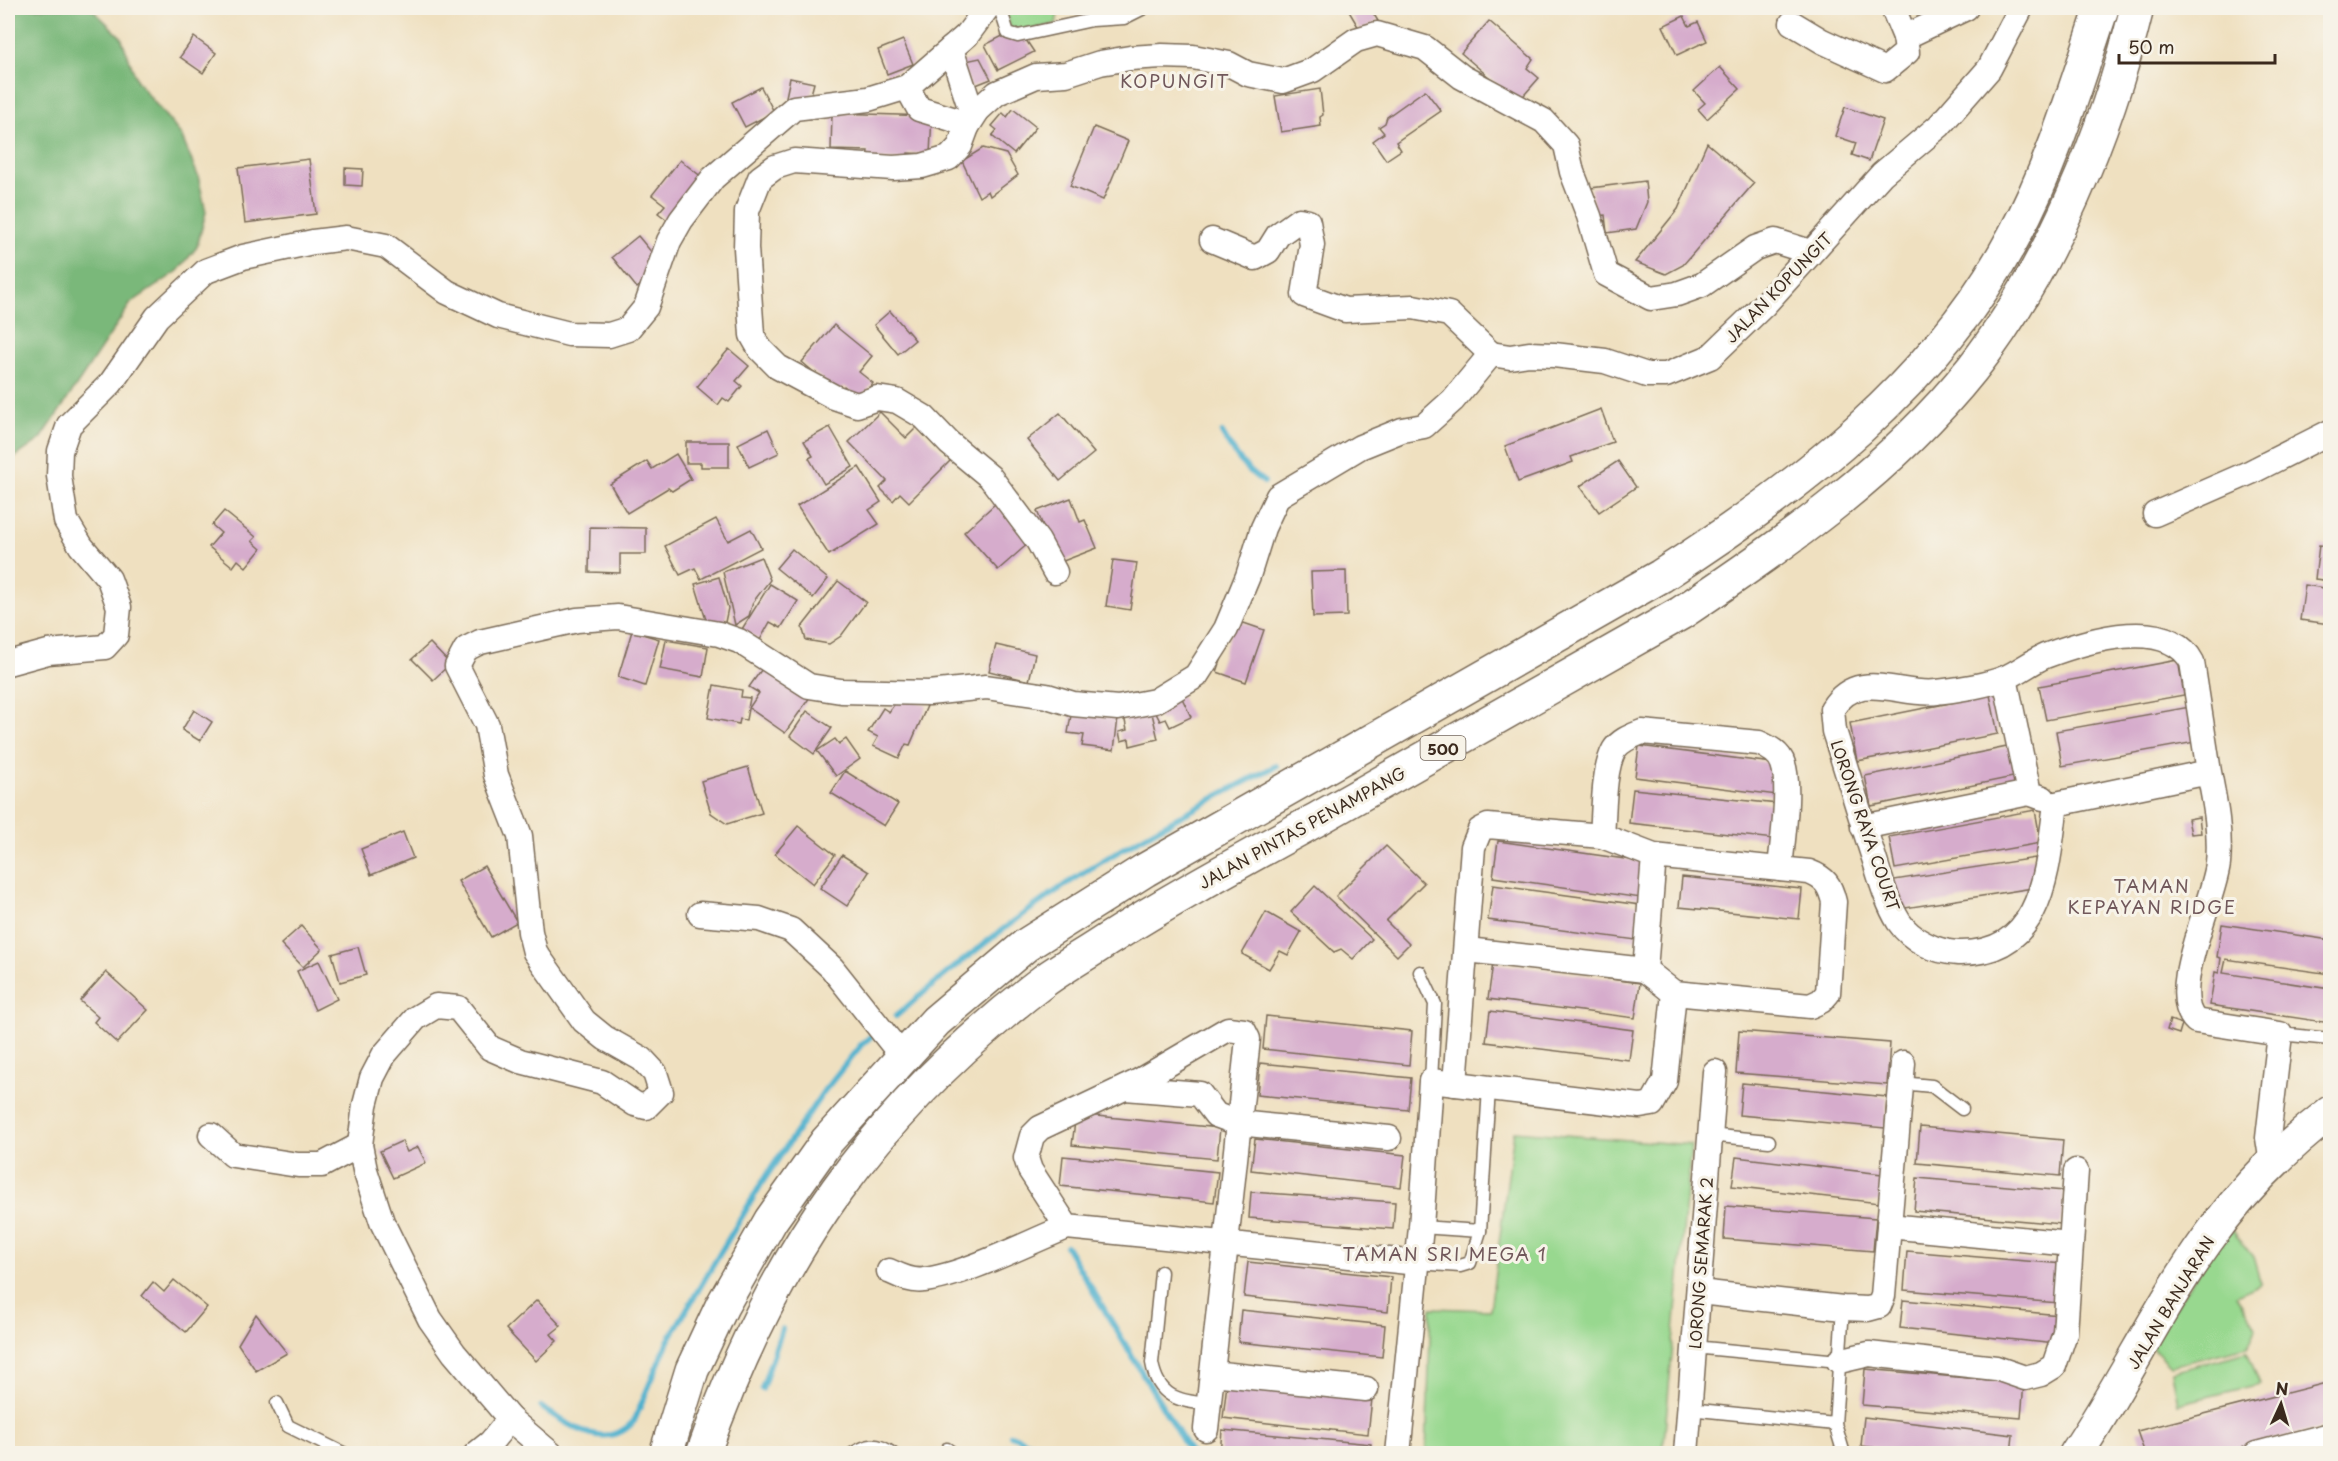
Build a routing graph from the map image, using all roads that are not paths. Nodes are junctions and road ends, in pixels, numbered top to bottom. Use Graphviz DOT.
graph roads {
  1 [pos="987,8"];
  2 [pos="1000,8"];
  3 [pos="1144,8"];
  4 [pos="1893,8"];
  5 [pos="1966,8"];
  6 [pos="2021,8"];
  7 [pos="2091,8"];
  8 [pos="2102,8"];
  9 [pos="2137,8"];
  10 [pos="2147,8"];
  11 [pos="1792,22"];
  12 [pos="1905,37"];
  13 [pos="2089,47"];
  14 [pos="951,49"];
  15 [pos="2124,59"];
  16 [pos="907,87"];
  17 [pos="972,118"];
  18 [pos="1212,240"];
  19 [pos="1810,252"];
  20 [pos="1491,354"];
  21 [pos="2331,432"];
  22 [pos="2155,514"];
  23 [pos="1055,572"];
  24 [pos="8,663"];
  25 [pos="2005,678"];
  26 [pos="1441,701"];
  27 [pos="1463,737"];
  28 [pos="2209,772"];
  29 [pos="2029,793"];
  30 [pos="2056,804"];
  31 [pos="1863,827"];
  32 [pos="1602,836"];
  33 [pos="1654,856"];
  34 [pos="1780,869"];
  35 [pos="700,914"];
  36 [pos="1467,950"];
  37 [pos="1645,970"];
  38 [pos="1420,972"];
  39 [pos="1674,993"];
  40 [pos="2280,1034"];
  41 [pos="2331,1039"];
  42 [pos="903,1056"];
  43 [pos="1715,1072"];
  44 [pos="1902,1073"];
  45 [pos="1431,1081"];
  46 [pos="1455,1084"];
  47 [pos="1122,1088"];
  48 [pos="1489,1088"];
  49 [pos="1962,1109"];
  50 [pos="2331,1113"];
  51 [pos="1238,1123"];
  52 [pos="211,1135"];
  53 [pos="1709,1135"];
  54 [pos="1389,1138"];
  55 [pos="1769,1141"];
  56 [pos="360,1145"];
  57 [pos="2272,1164"];
  58 [pos="2076,1171"];
  59 [pos="1889,1226"];
  60 [pos="1067,1227"];
  61 [pos="1421,1227"];
  62 [pos="1480,1231"];
  63 [pos="1225,1242"];
  64 [pos="2070,1245"];
  65 [pos="1418,1263"];
  66 [pos="889,1271"];
  67 [pos="1161,1272"];
  68 [pos="1699,1292"];
  69 [pos="1842,1308"];
  70 [pos="1694,1347"];
  71 [pos="1839,1361"];
  72 [pos="1212,1373"];
  73 [pos="1366,1389"];
  74 [pos="277,1403"];
  75 [pos="1208,1404"];
  76 [pos="1689,1409"];
  77 [pos="510,1419"];
  78 [pos="1835,1424"];
  79 [pos="1206,1429"];
  80 [pos="2331,1435"];
  81 [pos="665,1453"];
  82 [pos="345,1454"];
  83 [pos="476,1454"];
  84 [pos="551,1454"];
  85 [pos="703,1454"];
  86 [pos="852,1454"];
  87 [pos="893,1454"];
  88 [pos="1398,1454"];
  89 [pos="1686,1454"];
  90 [pos="1844,1454"];
  91 [pos="2076,1454"];
  92 [pos="2256,1454"];
  1 -- 14 [label="street"];
  2 -- 3 [label="lane"];
  4 -- 12 [label="street"];
  5 -- 12 [label="street"];
  6 -- 19 [label="street, JALAN KOPUNGIT"];
  7 -- 13 [label="main road, 500"];
  8 -- 13 [label="main road, 500"];
  9 -- 15 [label="main road, JALAN PINTAS PENAMPANG / 500"];
  10 -- 15 [label="main road"];
  11 -- 12 [label="street"];
  13 -- 26 [label="main road, 500"];
  14 -- 16 [label="street"];
  14 -- 17 [label="street"];
  15 -- 27 [label="main road, JALAN PINTAS PENAMPANG / 500"];
  16 -- 17 [label="street"];
  16 -- 24 [label="street"];
  17 -- 19 [label="street"];
  17 -- 23 [label="street"];
  18 -- 20 [label="street"];
  19 -- 20 [label="street, JALAN KOPUNGIT"];
  20 -- 56 [label="street"];
  21 -- 22 [label="street"];
  25 -- 28 [label="street, LORONG RAYA COURT"];
  25 -- 29 [label="street"];
  25 -- 31 [label="street, LORONG RAYA COURT"];
  26 -- 27 [label="main road"];
  26 -- 42 [label="main road, 500"];
  27 -- 85 [label="main road, JALAN PINTAS PENAMPANG / 500"];
  28 -- 30 [label="street"];
  28 -- 40 [label="street"];
  29 -- 30 [label="street"];
  29 -- 31 [label="street"];
  30 -- 31 [label="street, LORONG RAYA COURT"];
  32 -- 33 [label="street"];
  32 -- 34 [label="street"];
  32 -- 36 [label="street"];
  33 -- 34 [label="street"];
  33 -- 37 [label="street"];
  34 -- 39 [label="street"];
  35 -- 42 [label="street"];
  36 -- 37 [label="street"];
  36 -- 46 [label="street"];
  37 -- 39 [label="street"];
  38 -- 45 [label="lane"];
  39 -- 48 [label="street"];
  40 -- 41 [label="lane"];
  40 -- 57 [label="street"];
  42 -- 81 [label="main road, 500"];
  43 -- 53 [label="street, LORONG SEMARAK 2"];
  44 -- 49 [label="lane"];
  44 -- 59 [label="street"];
  45 -- 46 [label="street"];
  45 -- 61 [label="street"];
  46 -- 48 [label="street"];
  47 -- 51 [label="street"];
  47 -- 51 [label="street"];
  47 -- 60 [label="street"];
  48 -- 62 [label="lane"];
  50 -- 57 [label="main road, JALAN BANJARAN"];
  51 -- 54 [label="street"];
  51 -- 63 [label="street"];
  52 -- 56 [label="street"];
  53 -- 55 [label="lane"];
  53 -- 68 [label="street, LORONG SEMARAK 2"];
  56 -- 77 [label="street"];
  57 -- 91 [label="main road, JALAN BANJARAN"];
  58 -- 64 [label="street"];
  59 -- 64 [label="street"];
  59 -- 69 [label="street"];
  60 -- 63 [label="street"];
  60 -- 66 [label="street"];
  61 -- 62 [label="lane"];
  61 -- 65 [label="street"];
  62 -- 65 [label="lane"];
  63 -- 65 [label="street"];
  63 -- 72 [label="street"];
  64 -- 71 [label="street"];
  65 -- 88 [label="street"];
  67 -- 75 [label="lane"];
  68 -- 69 [label="street"];
  68 -- 70 [label="street, LORONG SEMARAK 2"];
  69 -- 71 [label="lane"];
  70 -- 71 [label="lane"];
  70 -- 76 [label="street, LORONG SEMARAK 2"];
  71 -- 78 [label="lane"];
  72 -- 73 [label="street"];
  72 -- 75 [label="street"];
  74 -- 82 [label="lane"];
  75 -- 79 [label="street"];
  76 -- 78 [label="lane"];
  76 -- 89 [label="street, LORONG SEMARAK 2"];
  77 -- 83 [label="street"];
  77 -- 84 [label="street"];
  78 -- 90 [label="lane"];
  80 -- 92 [label="street"];
  86 -- 87 [label="lane"];
}
